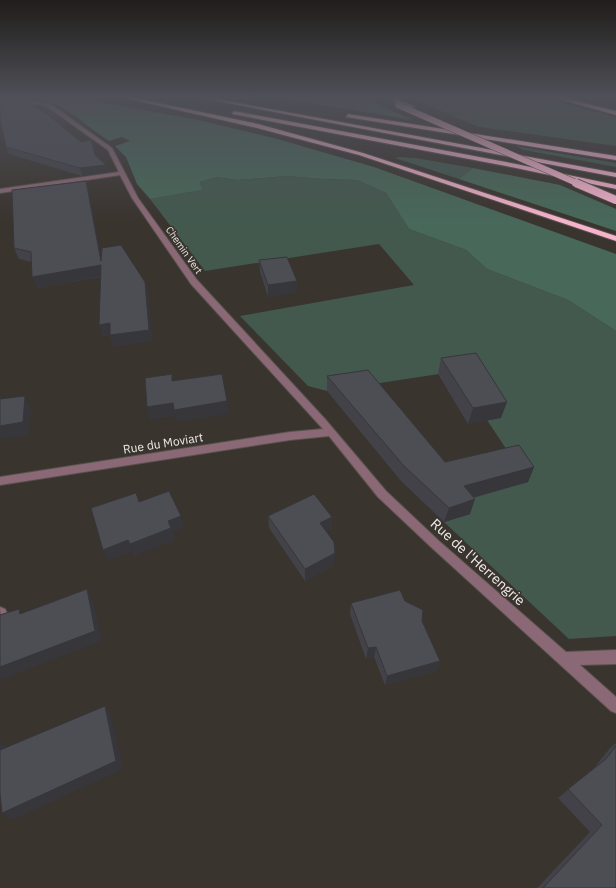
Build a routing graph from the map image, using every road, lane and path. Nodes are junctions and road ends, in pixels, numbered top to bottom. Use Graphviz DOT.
graph roads {
  1 [pos="95,138"];
  2 [pos="303,138"];
  3 [pos="376,138"];
  4 [pos="425,138"];
  5 [pos="475,138"];
  6 [pos="486,138"];
  7 [pos="493,138"];
  8 [pos="616,158"];
  9 [pos="122,173"];
  10 [pos="616,175"];
  11 [pos="616,187"];
  12 [pos="0,191"];
  13 [pos="616,194"];
  14 [pos="616,200"];
  15 [pos="616,239"];
  16 [pos="330,432"];
  17 [pos="0,481"];
  18 [pos="616,657"];
  19 [pos="565,659"];
  20 [pos="616,706"];
  1 -- 9 [label="street, Chemin Vert"];
  2 -- 15 [label="highway"];
  3 -- 11 [label="highway"];
  4 -- 10 [label="highway"];
  5 -- 14 [label="highway, bridge"];
  6 -- 13 [label="highway"];
  7 -- 8 [label="highway"];
  9 -- 12 [label="street"];
  9 -- 16 [label="street, Chemin Vert"];
  16 -- 17 [label="street, Rue du Moviart"];
  16 -- 19 [label="street, Rue de l'Herrengrie"];
  18 -- 19 [label="street"];
  19 -- 20 [label="street, Rue de l'Herrengrie"];
}
